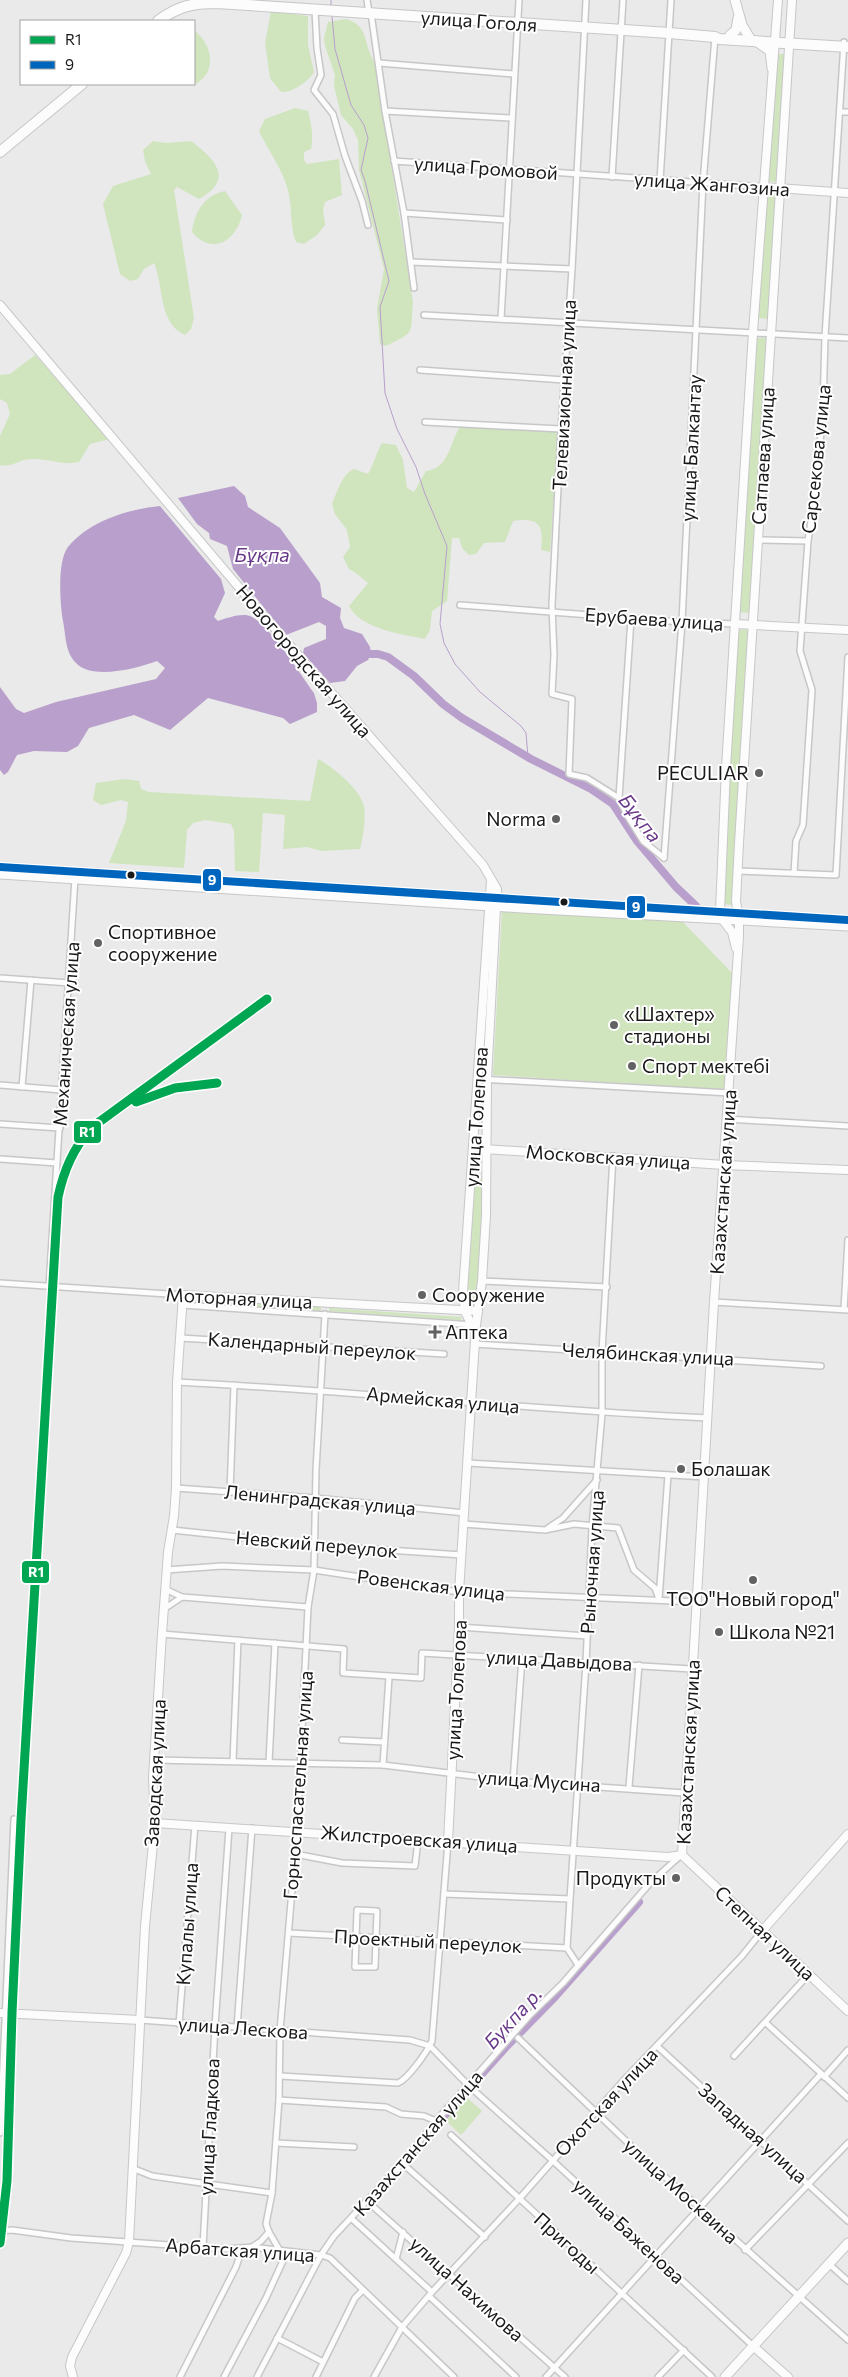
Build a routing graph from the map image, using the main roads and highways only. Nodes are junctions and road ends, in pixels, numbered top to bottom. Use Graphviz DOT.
graph roads {
  1 [pos="735,1"];
  2 [pos="738,15"];
  3 [pos="160,20"];
  4 [pos="730,35"];
  5 [pos="714,37"];
  6 [pos="751,38"];
  7 [pos="846,44"];
  8 [pos="772,68"];
  9 [pos="81,85"];
  10 [pos="0,152"];
  11 [pos="0,868"];
  12 [pos="0,874"];
  13 [pos="76,875"];
  14 [pos="739,916"];
  15 [pos="848,920"];
  16 [pos="848,926"];
  17 [pos="848,2243"];
  18 [pos="725,2377"];
  1 -- 2 [label="main road"];
  2 -- 4 [label="main road"];
  2 -- 6 [label="main road"];
  3 -- 5 [label="highway, улица Гоголя"];
  4 -- 5 [label="highway, улица Гоголя"];
  4 -- 6 [label="highway, улица Гоголя"];
  5 -- 6 [label="highway, улица Гоголя"];
  6 -- 7 [label="highway, улица Гоголя"];
  6 -- 8 [label="main road"];
  9 -- 10 [label="highway"];
  11 -- 13 [label="main road"];
  12 -- 13 [label="main road"];
  13 -- 14 [label="main road"];
  14 -- 15 [label="main road"];
  14 -- 16 [label="main road"];
  17 -- 18 [label="main road"];
}
